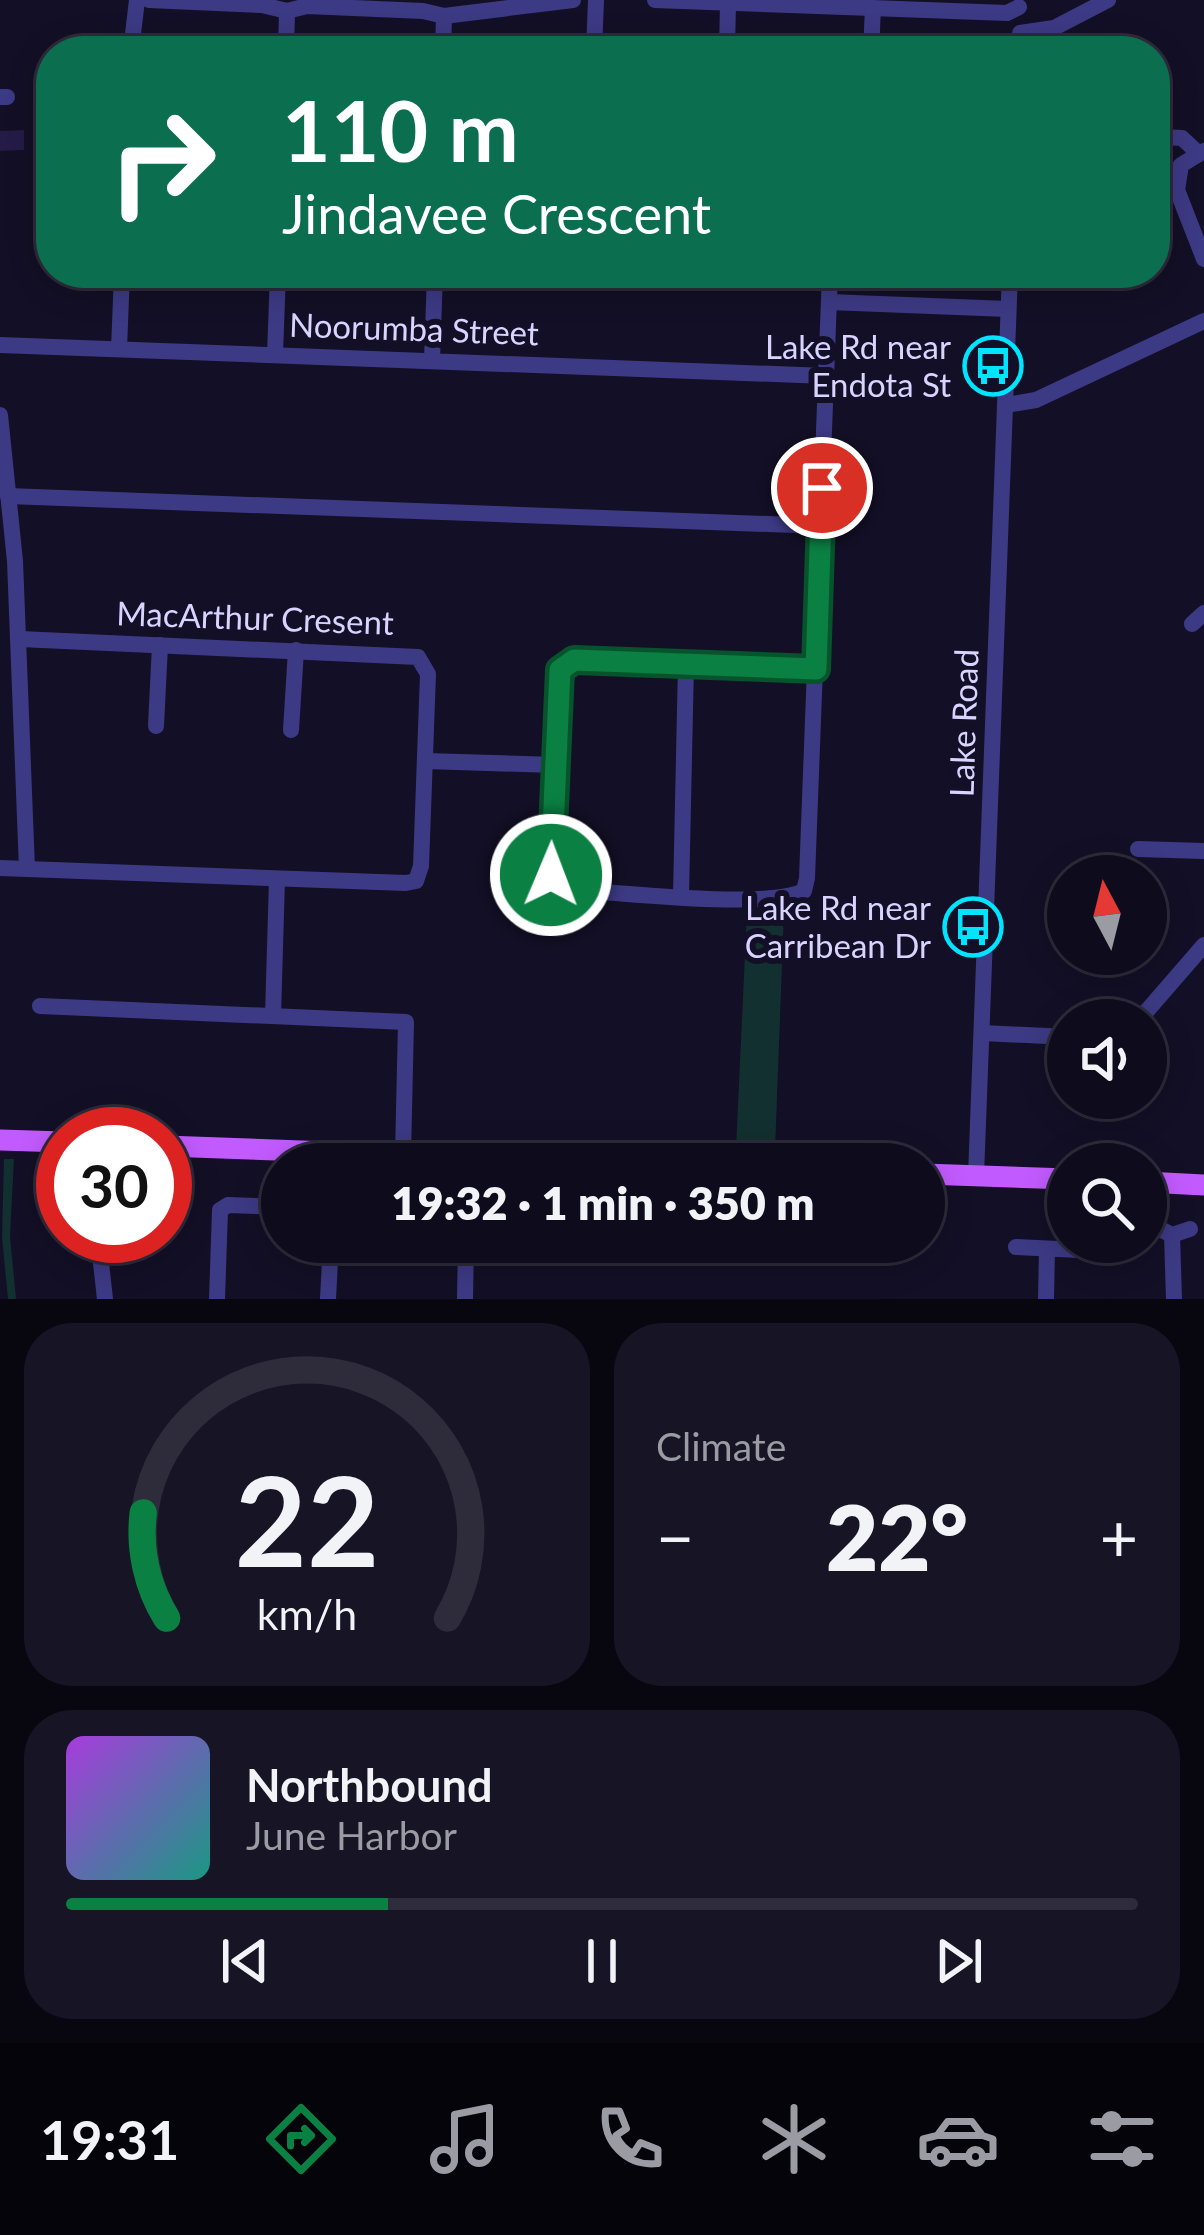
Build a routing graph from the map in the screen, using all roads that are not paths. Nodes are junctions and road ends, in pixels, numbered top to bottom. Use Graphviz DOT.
graph roads {
  1 [pos="137,0"];
  2 [pos="149,0"];
  3 [pos="573,0"];
  4 [pos="596,0"];
  5 [pos="655,0"];
  6 [pos="1108,0"];
  7 [pos="728,3"];
  8 [pos="1015,7"];
  9 [pos="873,8"];
  10 [pos="287,11"];
  11 [pos="444,16"];
  12 [pos="132,36"];
  13 [pos="286,36"];
  14 [pos="443,36"];
  15 [pos="595,36"];
  16 [pos="727,36"];
  17 [pos="872,36"];
  18 [pos="1023,36"];
  19 [pos="1026,36"];
  20 [pos="1170,137"];
  21 [pos="1201,152"];
  22 [pos="1170,171"];
  23 [pos="1176,180"];
  24 [pos="1204,259"];
  25 [pos="121,288"];
  26 [pos="277,288"];
  27 [pos="434,288"];
  28 [pos="829,288"];
  29 [pos="1010,288"];
  30 [pos="829,302"];
  31 [pos="1009,309"];
  32 [pos="1204,321"];
  33 [pos="0,345"];
  34 [pos="118,349"];
  35 [pos="275,354"];
  36 [pos="432,360"];
  37 [pos="826,376"];
  38 [pos="1006,404"];
  39 [pos="0,416"];
  40 [pos="8,496"];
  41 [pos="820,526"];
  42 [pos="20,639"];
  43 [pos="160,645"];
  44 [pos="296,650"];
  45 [pos="686,664"];
  46 [pos="816,669"];
  47 [pos="156,726"];
  48 [pos="291,730"];
  49 [pos="426,761"];
  50 [pos="554,765"];
  51 [pos="1138,849"];
  52 [pos="1204,851"];
  53 [pos="0,868"];
  54 [pos="27,868"];
  55 [pos="277,879"];
  56 [pos="681,896"];
  57 [pos="1204,945"];
  58 [pos="1157,999"];
  59 [pos="40,1006"];
  60 [pos="273,1015"];
  61 [pos="982,1033"];
  62 [pos="1047,1036"];
  63 [pos="0,1140"];
  64 [pos="36,1141"];
  65 [pos="403,1143"];
  66 [pos="192,1147"];
  67 [pos="261,1150"];
  68 [pos="945,1175"];
  69 [pos="976,1176"];
  70 [pos="1047,1179"];
  71 [pos="1167,1183"];
  72 [pos="1204,1184"];
  73 [pos="261,1208"];
  74 [pos="1190,1229"];
  75 [pos="1167,1232"];
  76 [pos="1172,1235"];
  77 [pos="1016,1247"];
  78 [pos="1047,1249"];
  79 [pos="101,1263"];
  80 [pos="330,1263"];
  81 [pos="466,1263"];
  82 [pos="1047,1263"];
  83 [pos="105,1299"];
  84 [pos="217,1299"];
  85 [pos="328,1299"];
  86 [pos="465,1299"];
  87 [pos="1046,1299"];
  88 [pos="1174,1299"];
  1 -- 12 [label="street"];
  2 -- 10 [label="street"];
  3 -- 11 [label="street"];
  4 -- 15 [label="street"];
  5 -- 7 [label="street"];
  6 -- 19 [label="street"];
  7 -- 9 [label="street"];
  7 -- 16 [label="street"];
  8 -- 9 [label="street"];
  8 -- 18 [label="street"];
  9 -- 17 [label="street"];
  10 -- 11 [label="street"];
  10 -- 13 [label="street"];
  11 -- 14 [label="street"];
  20 -- 21 [label="street"];
  21 -- 23 [label="street"];
  22 -- 23 [label="street"];
  23 -- 24 [label="street"];
  25 -- 34 [label="street"];
  26 -- 35 [label="street"];
  27 -- 36 [label="street"];
  28 -- 30 [label="street"];
  29 -- 31 [label="street, Lake Road"];
  30 -- 31 [label="street"];
  30 -- 37 [label="street"];
  31 -- 38 [label="street, Lake Road"];
  32 -- 38 [label="street"];
  33 -- 34 [label="street, Noorumba Street"];
  34 -- 35 [label="street, Noorumba Street"];
  35 -- 36 [label="street, Noorumba Street"];
  36 -- 37 [label="street, Noorumba Street"];
  37 -- 41 [label="street"];
  38 -- 61 [label="street, Lake Road"];
  39 -- 40 [label="street"];
  40 -- 41 [label="street"];
  40 -- 42 [label="street"];
  41 -- 46 [label="street"];
  42 -- 43 [label="street, MacArthur Cresent"];
  42 -- 54 [label="street"];
  43 -- 44 [label="street, MacArthur Cresent"];
  43 -- 47 [label="street"];
  44 -- 48 [label="street"];
  44 -- 49 [label="street, MacArthur Cresent"];
  45 -- 46 [label="street"];
  45 -- 50 [label="street"];
  45 -- 56 [label="street"];
  46 -- 56 [label="street"];
  49 -- 50 [label="street"];
  49 -- 55 [label="street, MacArthur Cresent"];
  50 -- 56 [label="street"];
  51 -- 52 [label="street"];
  53 -- 54 [label="street, MacArthur Cresent"];
  54 -- 55 [label="street, MacArthur Cresent"];
  55 -- 60 [label="street"];
  57 -- 58 [label="street"];
  59 -- 60 [label="street"];
  60 -- 65 [label="street"];
  61 -- 62 [label="street"];
  61 -- 69 [label="street, Lake Road"];
  63 -- 64 [label="main road"];
  66 -- 67 [label="main road"];
  68 -- 69 [label="main road"];
  69 -- 70 [label="main road"];
  71 -- 72 [label="main road"];
  73 -- 84 [label="street"];
  74 -- 76 [label="street"];
  75 -- 76 [label="street"];
  76 -- 88 [label="street"];
  77 -- 78 [label="street"];
  79 -- 83 [label="street"];
  80 -- 85 [label="street"];
  81 -- 86 [label="street"];
  82 -- 87 [label="street"];
}
